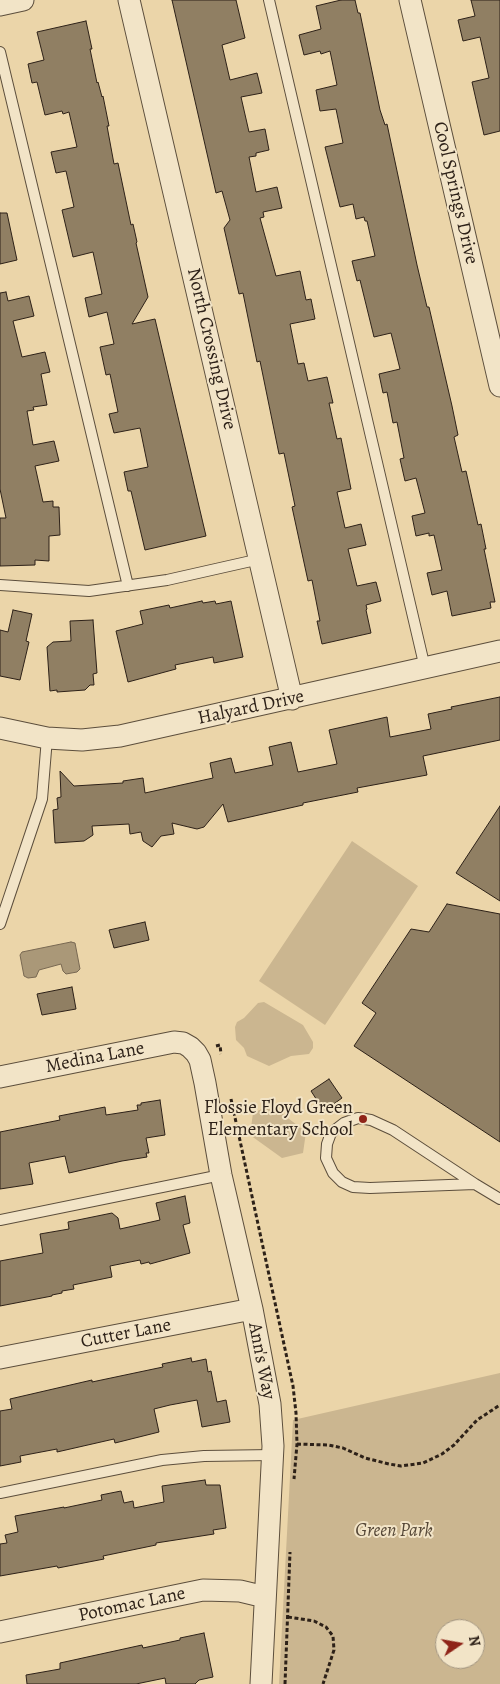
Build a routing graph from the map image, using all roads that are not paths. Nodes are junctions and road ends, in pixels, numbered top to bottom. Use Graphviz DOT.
graph roads {
  1 [pos="24,0"];
  2 [pos="129,0"];
  3 [pos="269,0"];
  4 [pos="410,0"];
  5 [pos="0,5"];
  6 [pos="0,52"];
  7 [pos="500,386"];
  8 [pos="260,559"];
  9 [pos="0,585"];
  10 [pos="128,586"];
  11 [pos="500,651"];
  12 [pos="425,668"];
  13 [pos="292,699"];
  14 [pos="0,728"];
  15 [pos="47,738"];
  16 [pos="0,924"];
  17 [pos="190,1047"];
  18 [pos="0,1077"];
  19 [pos="221,1175"];
  20 [pos="476,1184"];
  21 [pos="500,1199"];
  22 [pos="0,1220"];
  23 [pos="252,1309"];
  24 [pos="0,1358"];
  25 [pos="273,1455"];
  26 [pos="0,1493"];
  27 [pos="265,1597"];
  28 [pos="0,1632"];
  29 [pos="261,1684"];
  1 -- 5 [label="street"];
  2 -- 8 [label="street, North Crossing Drive"];
  3 -- 12 [label="lane"];
  4 -- 7 [label="street, Cool Springs Drive"];
  6 -- 10 [label="lane"];
  8 -- 10 [label="lane"];
  8 -- 13 [label="street, North Crossing Drive"];
  9 -- 10 [label="lane"];
  11 -- 12 [label="street, Halyard Drive"];
  12 -- 13 [label="street, Halyard Drive"];
  13 -- 15 [label="street, Halyard Drive"];
  14 -- 15 [label="street, Halyard Drive"];
  15 -- 16 [label="lane"];
  17 -- 18 [label="street, Medina Lane"];
  17 -- 19 [label="street, Ann's Way"];
  19 -- 22 [label="lane"];
  19 -- 23 [label="street, Ann's Way"];
  20 -- 20 [label="lane"];
  20 -- 21 [label="lane"];
  23 -- 24 [label="street, Cutter Lane"];
  23 -- 25 [label="street, Ann's Way"];
  25 -- 26 [label="lane"];
  25 -- 27 [label="street, Ann's Way"];
  27 -- 28 [label="street, Potomac Lane"];
  27 -- 29 [label="street, Ann's Way"];
}
